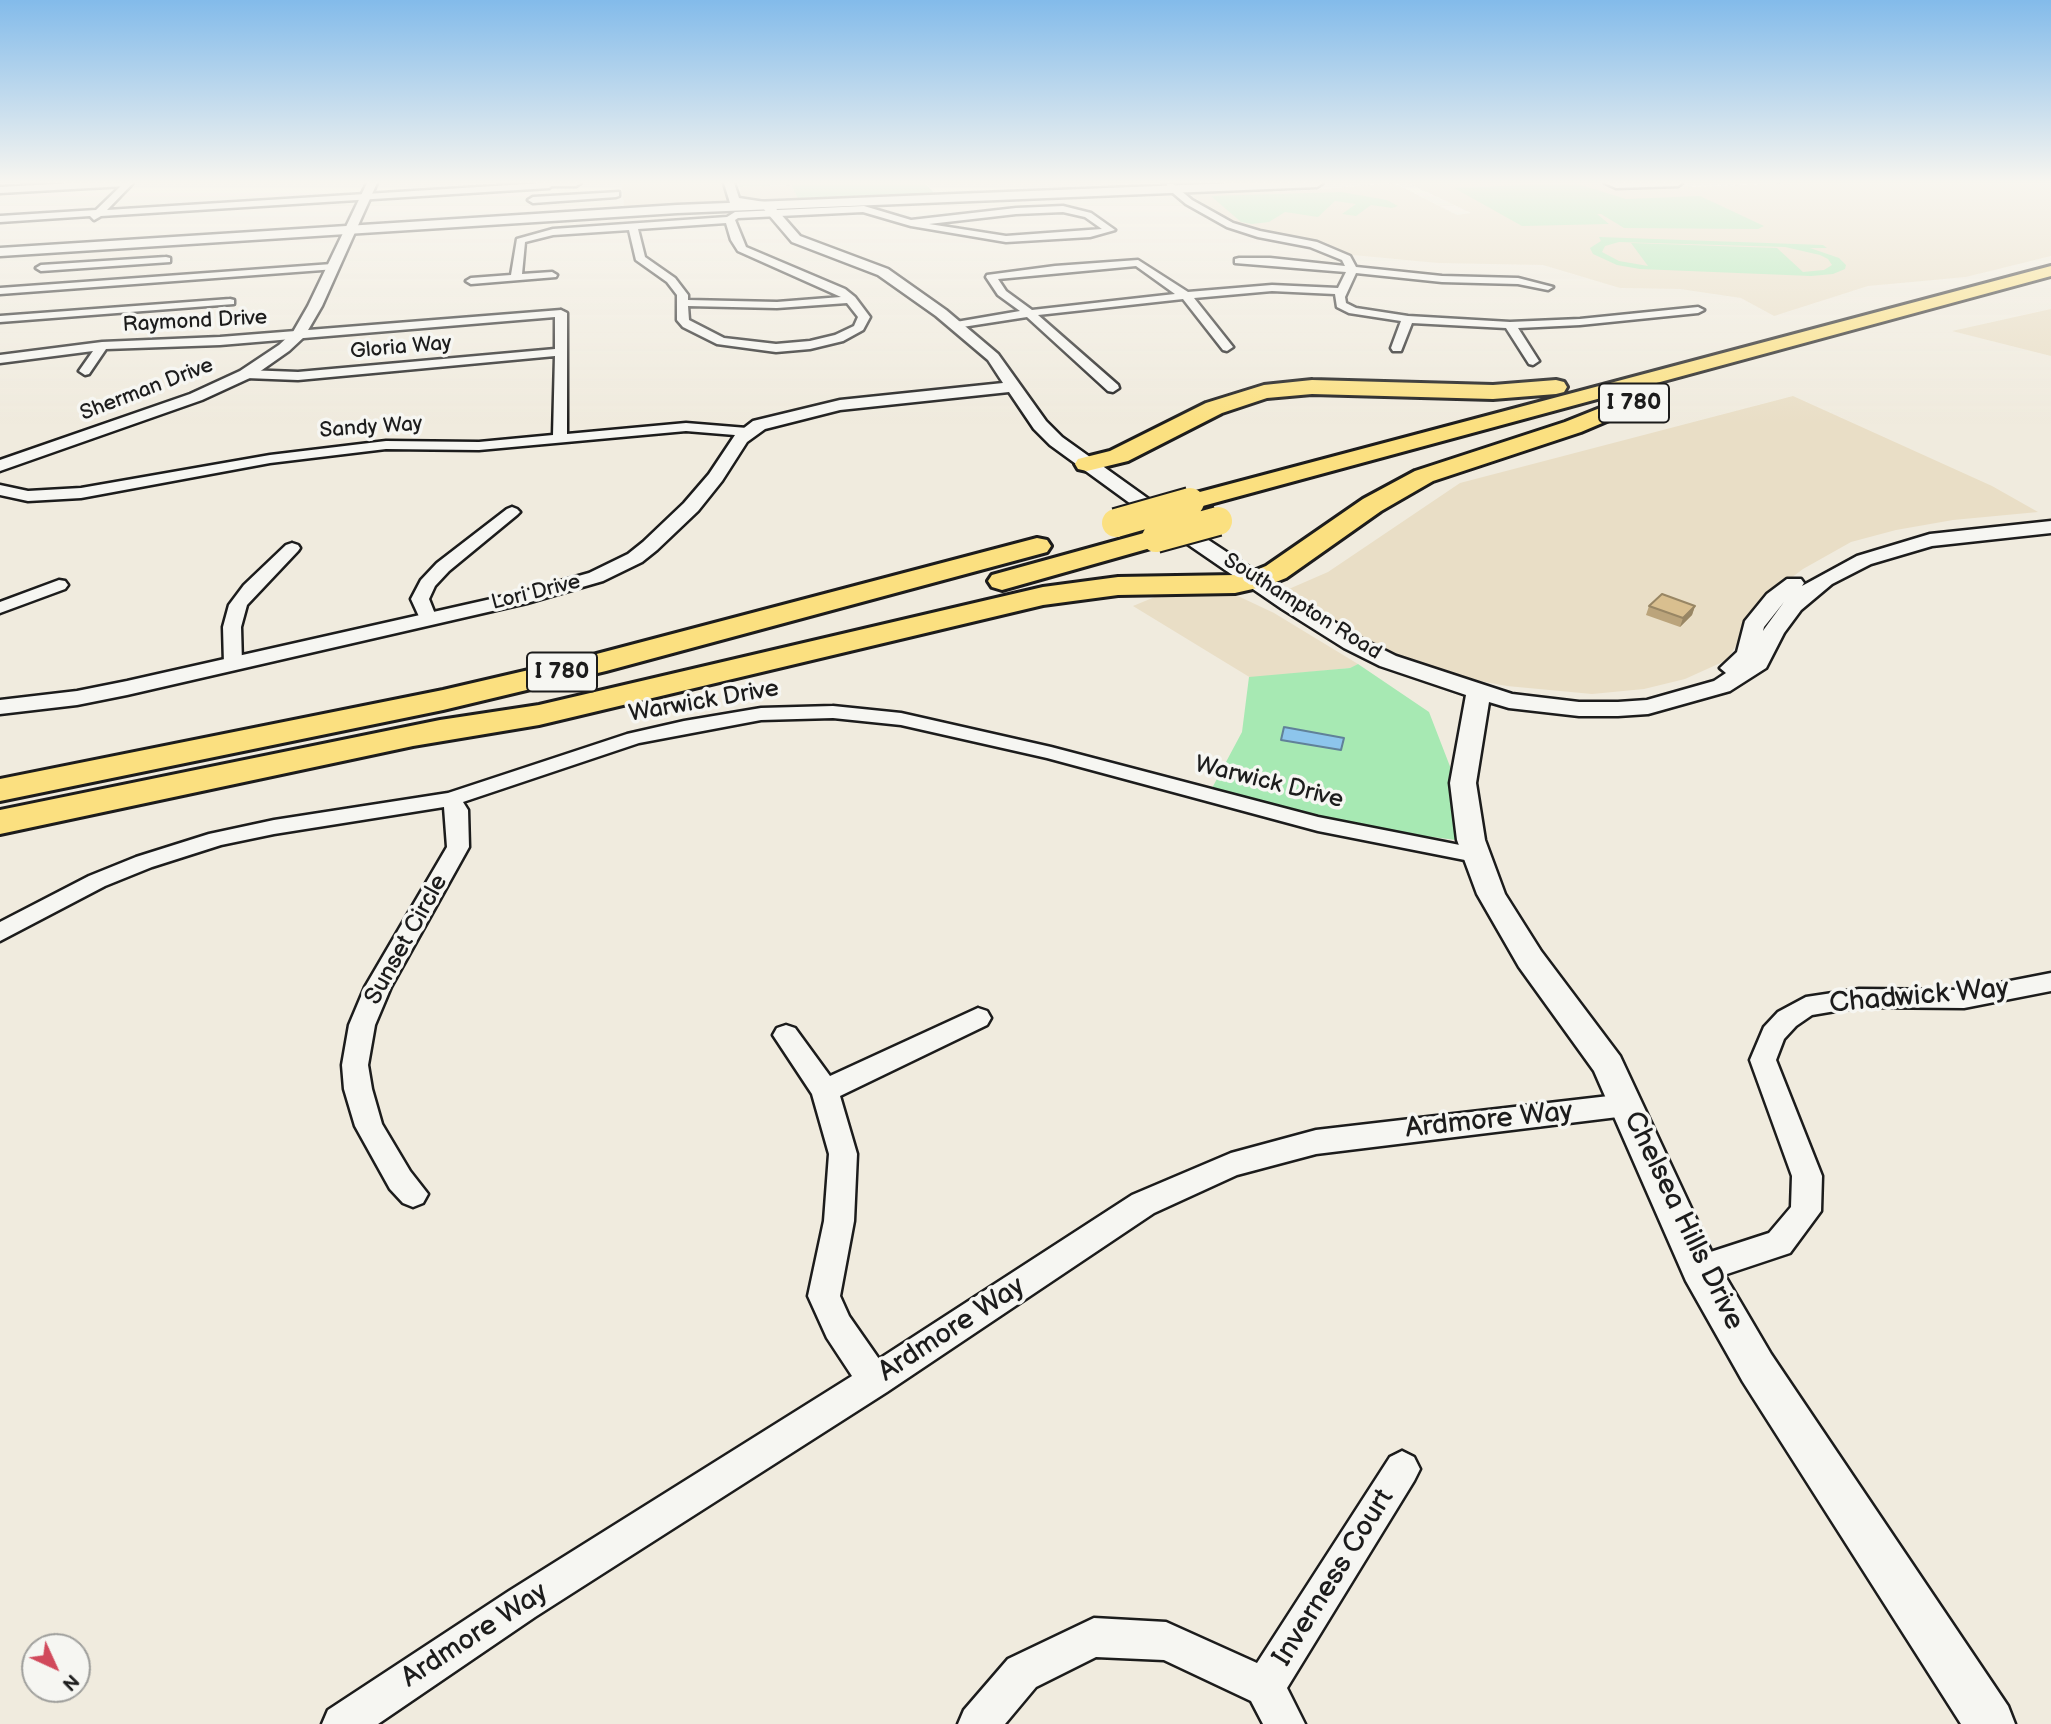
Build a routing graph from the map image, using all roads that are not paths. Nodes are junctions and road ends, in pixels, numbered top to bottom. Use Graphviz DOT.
graph roads {
  1 [pos="62,263"];
  2 [pos="334,263"];
  3 [pos="519,263"];
  4 [pos="647,263"];
  5 [pos="773,263"];
  6 [pos="859,263"];
  7 [pos="1132,263"];
  8 [pos="1139,263"];
  9 [pos="1295,263"];
  10 [pos="1348,263"];
  11 [pos="332,267"];
  12 [pos="1351,269"];
  13 [pos="2051,271"];
  14 [pos="552,275"];
  15 [pos="514,279"];
  16 [pos="471,281"];
  17 [pos="1548,287"];
  18 [pos="2051,287"];
  19 [pos="16,289"];
  20 [pos="0,291"];
  21 [pos="1340,291"];
  22 [pos="1186,296"];
  23 [pos="851,299"];
  24 [pos="230,302"];
  25 [pos="684,303"];
  26 [pos="0,305"];
  27 [pos="1698,310"];
  28 [pos="1029,313"];
  29 [pos="1408,319"];
  30 [pos="0,320"];
  31 [pos="956,325"];
  32 [pos="1510,325"];
  33 [pos="299,334"];
  34 [pos="1779,344"];
  35 [pos="102,346"];
  36 [pos="1227,347"];
  37 [pos="1397,348"];
  38 [pos="559,352"];
  39 [pos="0,359"];
  40 [pos="1533,361"];
  41 [pos="85,371"];
  42 [pos="246,374"];
  43 [pos="1015,387"];
  44 [pos="1113,388"];
  45 [pos="1254,396"];
  46 [pos="1620,408"];
  47 [pos="747,432"];
  48 [pos="560,438"];
  49 [pos="1087,464"];
  50 [pos="0,466"];
  51 [pos="1383,474"];
  52 [pos="1265,482"];
  53 [pos="0,490"];
  54 [pos="512,512"];
  55 [pos="1230,517"];
  56 [pos="2051,517"];
  57 [pos="2051,527"];
  58 [pos="292,548"];
  59 [pos="1256,580"];
  60 [pos="59,584"];
  61 [pos="0,608"];
  62 [pos="428,619"];
  63 [pos="233,664"];
  64 [pos="1479,691"];
  65 [pos="0,707"];
  66 [pos="414,736"];
  67 [pos="0,790"];
  68 [pos="451,799"];
  69 [pos="0,822"];
  70 [pos="1475,855"];
  71 [pos="0,933"];
  72 [pos="2051,982"];
  73 [pos="978,1018"];
  74 [pos="786,1035"];
  75 [pos="825,1091"];
  76 [pos="1626,1105"];
  77 [pos="413,1194"];
  78 [pos="1700,1269"];
  79 [pos="875,1381"];
  80 [pos="1402,1469"];
  81 [pos="1265,1687"];
  82 [pos="342,1724"];
  83 [pos="978,1724"];
  84 [pos="1285,1724"];
  85 [pos="1990,1724"];
  1 -- 19 [label="street"];
  2 -- 11 [label="street"];
  3 -- 15 [label="street"];
  4 -- 25 [label="street"];
  5 -- 23 [label="street"];
  6 -- 31 [label="street, Southampton Road"];
  7 -- 28 [label="street"];
  8 -- 22 [label="street"];
  9 -- 12 [label="street"];
  10 -- 12 [label="street"];
  11 -- 19 [label="street"];
  11 -- 33 [label="street"];
  12 -- 17 [label="street"];
  12 -- 21 [label="street"];
  13 -- 34 [label="highway, I 780"];
  14 -- 15 [label="street"];
  15 -- 16 [label="street"];
  18 -- 46 [label="highway, I 780"];
  19 -- 20 [label="street"];
  19 -- 26 [label="street"];
  21 -- 22 [label="street"];
  21 -- 29 [label="street"];
  22 -- 28 [label="street"];
  22 -- 36 [label="street"];
  23 -- 25 [label="street"];
  23 -- 25 [label="street"];
  24 -- 30 [label="street"];
  27 -- 32 [label="street"];
  28 -- 31 [label="street"];
  28 -- 44 [label="street"];
  29 -- 32 [label="street"];
  29 -- 37 [label="street"];
  31 -- 43 [label="street, Southampton Road"];
  32 -- 40 [label="street"];
  33 -- 35 [label="street, Raymond Drive"];
  33 -- 38 [label="street, Raymond Drive"];
  33 -- 42 [label="street, Sherman Drive"];
  34 -- 45 [label="highway"];
  34 -- 52 [label="highway, I 780"];
  35 -- 39 [label="street, Raymond Drive"];
  35 -- 41 [label="street"];
  38 -- 42 [label="street, Gloria Way"];
  38 -- 48 [label="street"];
  42 -- 50 [label="street, Sherman Drive"];
  43 -- 47 [label="street"];
  43 -- 49 [label="street, Southampton Road"];
  45 -- 49 [label="highway"];
  45 -- 52 [label="highway"];
  46 -- 51 [label="highway, I 780"];
  46 -- 59 [label="highway"];
  47 -- 48 [label="street, Sandy Way"];
  47 -- 62 [label="street, Lori Drive"];
  48 -- 53 [label="street, Sandy Way"];
  49 -- 59 [label="street, Southampton Road"];
  52 -- 67 [label="highway, I 780, bridge"];
  54 -- 62 [label="street"];
  55 -- 66 [label="highway, I 780, bridge"];
  56 -- 64 [label="street, Southampton Road"];
  57 -- 64 [label="street, Southampton Road"];
  58 -- 63 [label="street"];
  59 -- 64 [label="street, Southampton Road"];
  59 -- 66 [label="highway"];
  60 -- 61 [label="street"];
  62 -- 63 [label="street, Lori Drive"];
  63 -- 65 [label="street, Lori Drive"];
  64 -- 70 [label="street, Chelsea Hills Drive"];
  66 -- 69 [label="highway, I 780"];
  68 -- 70 [label="street, Warwick Drive"];
  68 -- 71 [label="street, Warwick Drive"];
  68 -- 77 [label="street, Sunset Circle"];
  70 -- 76 [label="street, Chelsea Hills Drive"];
  72 -- 78 [label="street, Chadwick Way"];
  73 -- 75 [label="street"];
  74 -- 75 [label="street"];
  75 -- 79 [label="street"];
  76 -- 78 [label="street, Chelsea Hills Drive"];
  76 -- 79 [label="street, Ardmore Way"];
  78 -- 85 [label="street, Chelsea Hills Drive"];
  79 -- 82 [label="street, Ardmore Way"];
  80 -- 81 [label="street, Inverness Court"];
  81 -- 83 [label="street"];
  81 -- 84 [label="street"];
}
